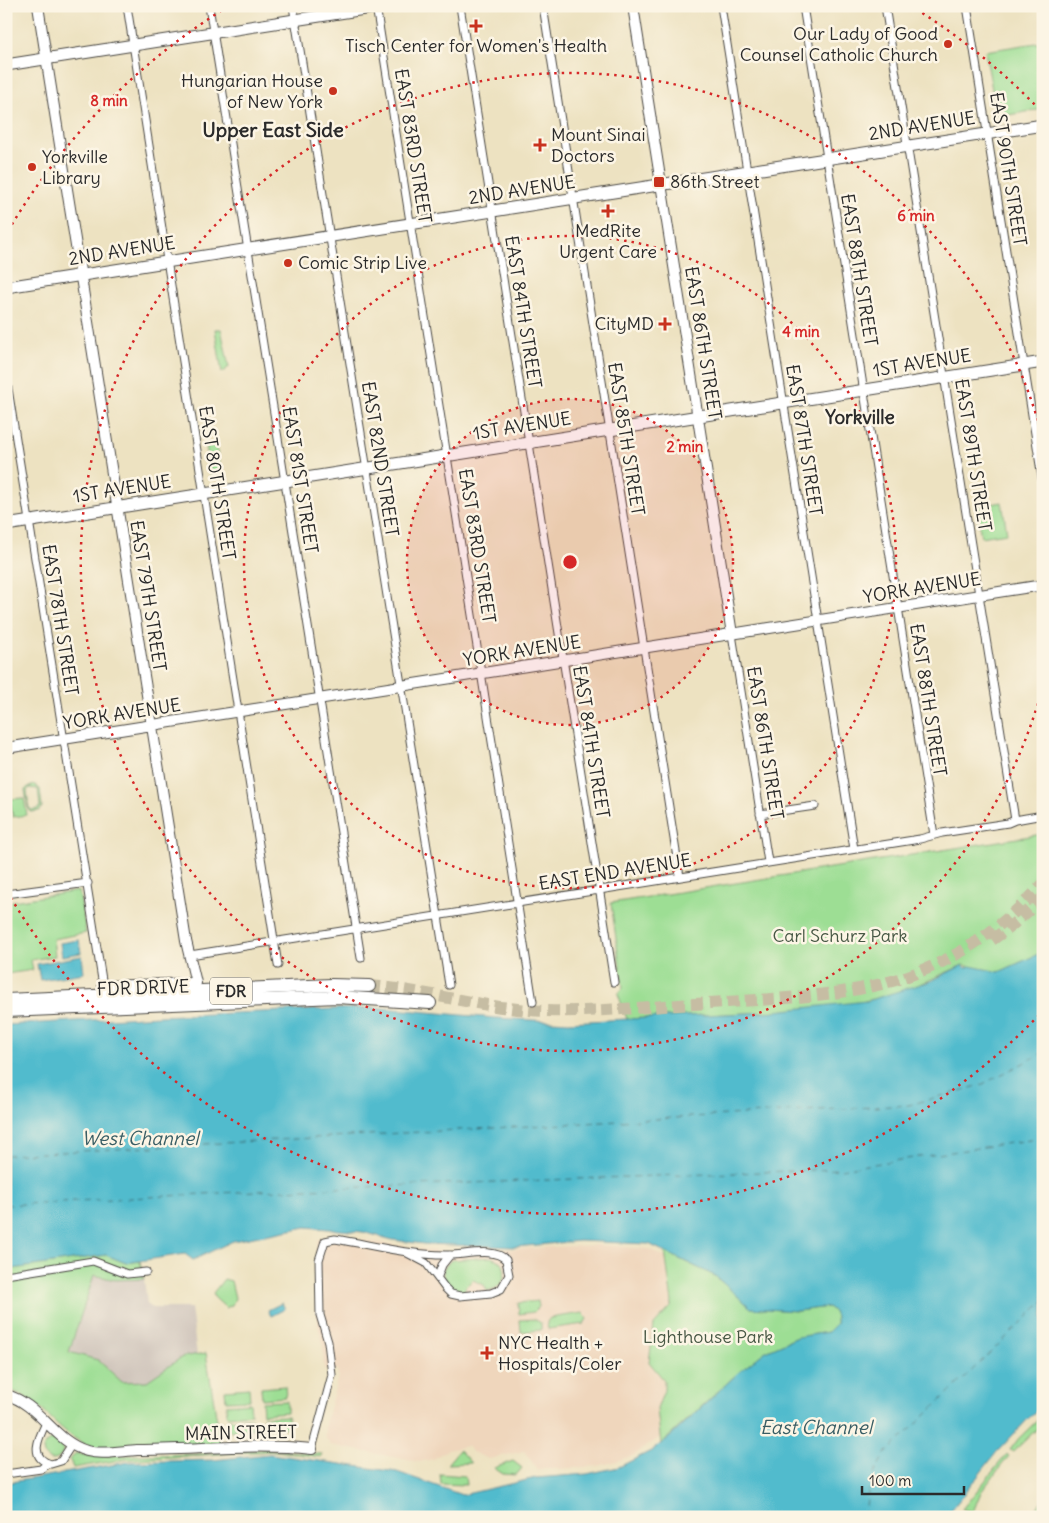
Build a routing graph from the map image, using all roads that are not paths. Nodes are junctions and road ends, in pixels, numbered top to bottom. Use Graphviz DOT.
graph roads {
  1 [pos="38,6"];
  2 [pos="127,6"];
  3 [pos="209,6"];
  4 [pos="293,6"];
  5 [pos="460,6"];
  6 [pos="543,6"];
  7 [pos="633,6"];
  8 [pos="721,6"];
  9 [pos="803,6"];
  10 [pos="885,6"];
  11 [pos="967,6"];
  12 [pos="379,7"];
  13 [pos="295,20"];
  14 [pos="213,33"];
  15 [pos="133,46"];
  16 [pos="46,59"];
  17 [pos="6,65"];
  18 [pos="1043,125"];
  19 [pos="987,134"];
  20 [pos="907,146"];
  21 [pos="826,159"];
  22 [pos="747,172"];
  23 [pos="661,185"];
  24 [pos="573,199"];
  25 [pos="492,212"];
  26 [pos="411,225"];
  27 [pos="330,237"];
  28 [pos="249,250"];
  29 [pos="167,262"];
  30 [pos="81,275"];
  31 [pos="6,287"];
  32 [pos="1043,362"];
  33 [pos="1024,365"];
  34 [pos="6,376"];
  35 [pos="945,377"];
  36 [pos="863,390"];
  37 [pos="783,402"];
  38 [pos="698,415"];
  39 [pos="609,430"];
  40 [pos="528,443"];
  41 [pos="447,455"];
  42 [pos="366,468"];
  43 [pos="285,481"];
  44 [pos="1043,484"];
  45 [pos="205,494"];
  46 [pos="117,508"];
  47 [pos="29,522"];
  48 [pos="6,525"];
  49 [pos="1043,585"];
  50 [pos="980,595"];
  51 [pos="898,608"];
  52 [pos="817,621"];
  53 [pos="732,634"];
  54 [pos="644,648"];
  55 [pos="563,661"];
  56 [pos="482,674"];
  57 [pos="401,687"];
  58 [pos="320,700"];
  59 [pos="239,712"];
  60 [pos="152,726"];
  61 [pos="64,739"];
  62 [pos="6,748"];
  63 [pos="816,806"];
  64 [pos="760,814"];
  65 [pos="1043,814"];
  66 [pos="1015,820"];
  67 [pos="934,835"];
  68 [pos="854,849"];
  69 [pos="768,862"];
  70 [pos="680,877"];
  71 [pos="88,883"];
  72 [pos="600,890"];
  73 [pos="6,894"];
  74 [pos="518,902"];
  75 [pos="437,916"];
  76 [pos="356,928"];
  77 [pos="273,941"];
  78 [pos="190,955"];
  79 [pos="361,958"];
  80 [pos="278,965"];
  81 [pos="614,982"];
  82 [pos="196,983"];
  83 [pos="448,985"];
  84 [pos="103,986"];
  85 [pos="369,986"];
  86 [pos="6,993"];
  87 [pos="6,1000"];
  88 [pos="534,1002"];
  89 [pos="430,1004"];
  90 [pos="6,1011"];
  91 [pos="407,1252"];
  92 [pos="450,1255"];
  93 [pos="146,1272"];
  94 [pos="6,1275"];
  95 [pos="438,1276"];
  96 [pos="6,1395"];
  97 [pos="46,1423"];
  98 [pos="72,1444"];
  99 [pos="312,1449"];
  100 [pos="48,1463"];
  101 [pos="6,1474"];
  1 -- 16 [label="main road, EAST 79TH STREET"];
  2 -- 15 [label="street, EAST 80TH STREET"];
  3 -- 14 [label="street, EAST 81ST STREET"];
  4 -- 13 [label="street, EAST 82ND STREET"];
  5 -- 25 [label="street, EAST 84TH STREET"];
  6 -- 24 [label="street, EAST 85TH STREET"];
  7 -- 23 [label="main road, EAST 86TH STREET"];
  8 -- 22 [label="street, EAST 87TH STREET"];
  9 -- 21 [label="street, EAST 88TH STREET"];
  10 -- 20 [label="street, EAST 89TH STREET"];
  11 -- 19 [label="street, EAST 90TH STREET"];
  12 -- 13 [label="main road"];
  12 -- 26 [label="street, EAST 83RD STREET"];
  13 -- 14 [label="main road"];
  13 -- 27 [label="street, EAST 82ND STREET"];
  14 -- 15 [label="main road"];
  14 -- 28 [label="street, EAST 81ST STREET"];
  15 -- 16 [label="main road"];
  15 -- 29 [label="street, EAST 80TH STREET"];
  16 -- 17 [label="main road"];
  16 -- 30 [label="main road, EAST 79TH STREET"];
  18 -- 19 [label="main road, 2ND AVENUE"];
  19 -- 20 [label="main road, 2ND AVENUE"];
  19 -- 33 [label="street, EAST 90TH STREET"];
  20 -- 21 [label="main road, 2ND AVENUE"];
  20 -- 35 [label="street, EAST 89TH STREET"];
  21 -- 22 [label="main road, 2ND AVENUE"];
  21 -- 36 [label="street, EAST 88TH STREET"];
  22 -- 23 [label="main road, 2ND AVENUE"];
  22 -- 37 [label="street, EAST 87TH STREET"];
  23 -- 24 [label="main road, 2ND AVENUE"];
  23 -- 38 [label="main road, EAST 86TH STREET"];
  24 -- 25 [label="main road, 2ND AVENUE"];
  24 -- 39 [label="street, EAST 85TH STREET"];
  25 -- 26 [label="main road, 2ND AVENUE"];
  25 -- 40 [label="street, EAST 84TH STREET"];
  26 -- 27 [label="main road, 2ND AVENUE"];
  26 -- 41 [label="street, EAST 83RD STREET"];
  27 -- 28 [label="main road, 2ND AVENUE"];
  27 -- 42 [label="street, EAST 82ND STREET"];
  28 -- 29 [label="main road, 2ND AVENUE"];
  28 -- 43 [label="street, EAST 81ST STREET"];
  29 -- 30 [label="main road, 2ND AVENUE"];
  29 -- 45 [label="street, EAST 80TH STREET"];
  30 -- 31 [label="main road, 2ND AVENUE"];
  30 -- 46 [label="main road, EAST 79TH STREET"];
  32 -- 33 [label="main road, 1ST AVENUE"];
  33 -- 35 [label="main road, 1ST AVENUE"];
  33 -- 44 [label="street, EAST 90TH STREET"];
  34 -- 47 [label="street, EAST 78TH STREET"];
  35 -- 36 [label="main road, 1ST AVENUE"];
  35 -- 50 [label="street, EAST 89TH STREET"];
  36 -- 37 [label="main road, 1ST AVENUE"];
  36 -- 51 [label="street, EAST 88TH STREET"];
  37 -- 38 [label="main road, 1ST AVENUE"];
  37 -- 52 [label="street, EAST 87TH STREET"];
  38 -- 39 [label="main road, 1ST AVENUE"];
  38 -- 53 [label="main road, EAST 86TH STREET"];
  39 -- 40 [label="main road, 1ST AVENUE"];
  39 -- 54 [label="street, EAST 85TH STREET"];
  40 -- 41 [label="main road, 1ST AVENUE"];
  40 -- 55 [label="street, EAST 84TH STREET"];
  41 -- 42 [label="main road, 1ST AVENUE"];
  41 -- 56 [label="street, EAST 83RD STREET"];
  42 -- 43 [label="main road, 1ST AVENUE"];
  42 -- 57 [label="street, EAST 82ND STREET"];
  43 -- 45 [label="main road, 1ST AVENUE"];
  43 -- 58 [label="street, EAST 81ST STREET"];
  45 -- 46 [label="main road, 1ST AVENUE"];
  45 -- 59 [label="street, EAST 80TH STREET"];
  46 -- 47 [label="main road, 1ST AVENUE"];
  46 -- 60 [label="main road, EAST 79TH STREET"];
  47 -- 48 [label="main road, 1ST AVENUE"];
  47 -- 61 [label="street, EAST 78TH STREET"];
  49 -- 50 [label="main road, YORK AVENUE"];
  50 -- 51 [label="main road, YORK AVENUE"];
  50 -- 66 [label="street, EAST 89TH STREET"];
  51 -- 52 [label="main road, YORK AVENUE"];
  51 -- 67 [label="street, EAST 88TH STREET"];
  52 -- 53 [label="main road, YORK AVENUE"];
  52 -- 68 [label="street, EAST 87TH STREET"];
  53 -- 54 [label="main road, YORK AVENUE"];
  53 -- 64 [label="street, EAST 86TH STREET"];
  54 -- 55 [label="main road, YORK AVENUE"];
  54 -- 70 [label="street, EAST 85TH STREET"];
  55 -- 56 [label="main road, YORK AVENUE"];
  55 -- 72 [label="street, EAST 84TH STREET"];
  56 -- 57 [label="main road, YORK AVENUE"];
  56 -- 74 [label="street, EAST 83RD STREET"];
  57 -- 58 [label="main road, YORK AVENUE"];
  57 -- 75 [label="street, EAST 82ND STREET"];
  58 -- 59 [label="main road, YORK AVENUE"];
  58 -- 76 [label="street, EAST 81ST STREET"];
  59 -- 60 [label="main road, YORK AVENUE"];
  59 -- 77 [label="street, EAST 80TH STREET"];
  60 -- 61 [label="main road, YORK AVENUE"];
  60 -- 78 [label="main road, EAST 79TH STREET"];
  61 -- 62 [label="main road, YORK AVENUE"];
  61 -- 71 [label="street, EAST 78TH STREET"];
  63 -- 64 [label="street"];
  64 -- 69 [label="street, EAST 86TH STREET"];
  65 -- 66 [label="street, EAST END AVENUE"];
  66 -- 67 [label="street, EAST END AVENUE"];
  67 -- 68 [label="street, EAST END AVENUE"];
  68 -- 69 [label="street, EAST END AVENUE"];
  69 -- 70 [label="street, EAST END AVENUE"];
  70 -- 72 [label="street, EAST END AVENUE"];
  71 -- 73 [label="street"];
  71 -- 84 [label="street, EAST 78TH STREET"];
  72 -- 74 [label="street, EAST END AVENUE"];
  72 -- 81 [label="street, EAST 84TH STREET"];
  74 -- 75 [label="street, EAST END AVENUE"];
  74 -- 88 [label="street, EAST 83RD STREET"];
  75 -- 76 [label="street, EAST END AVENUE"];
  75 -- 83 [label="street, EAST 82ND STREET"];
  76 -- 77 [label="street, EAST END AVENUE"];
  76 -- 79 [label="street, EAST 81ST STREET"];
  77 -- 78 [label="street, EAST END AVENUE"];
  77 -- 80 [label="street, EAST 80TH STREET"];
  78 -- 82 [label="main road, EAST 79TH STREET"];
  82 -- 84 [label="main road, FDR DRIVE"];
  84 -- 86 [label="highway"];
  85 -- 87 [label="highway, FDR DRIVE / FDR"];
  89 -- 90 [label="highway, FDR DRIVE / FDR"];
  91 -- 92 [label="street"];
  91 -- 95 [label="street"];
  91 -- 99 [label="street, MAIN STREET"];
  92 -- 95 [label="street"];
  92 -- 95 [label="street"];
  93 -- 94 [label="street"];
  96 -- 97 [label="main road, MAIN STREET"];
  97 -- 98 [label="main road, MAIN STREET"];
  97 -- 100 [label="street"];
  98 -- 99 [label="main road, MAIN STREET"];
  98 -- 100 [label="street"];
  100 -- 101 [label="street"];
}
